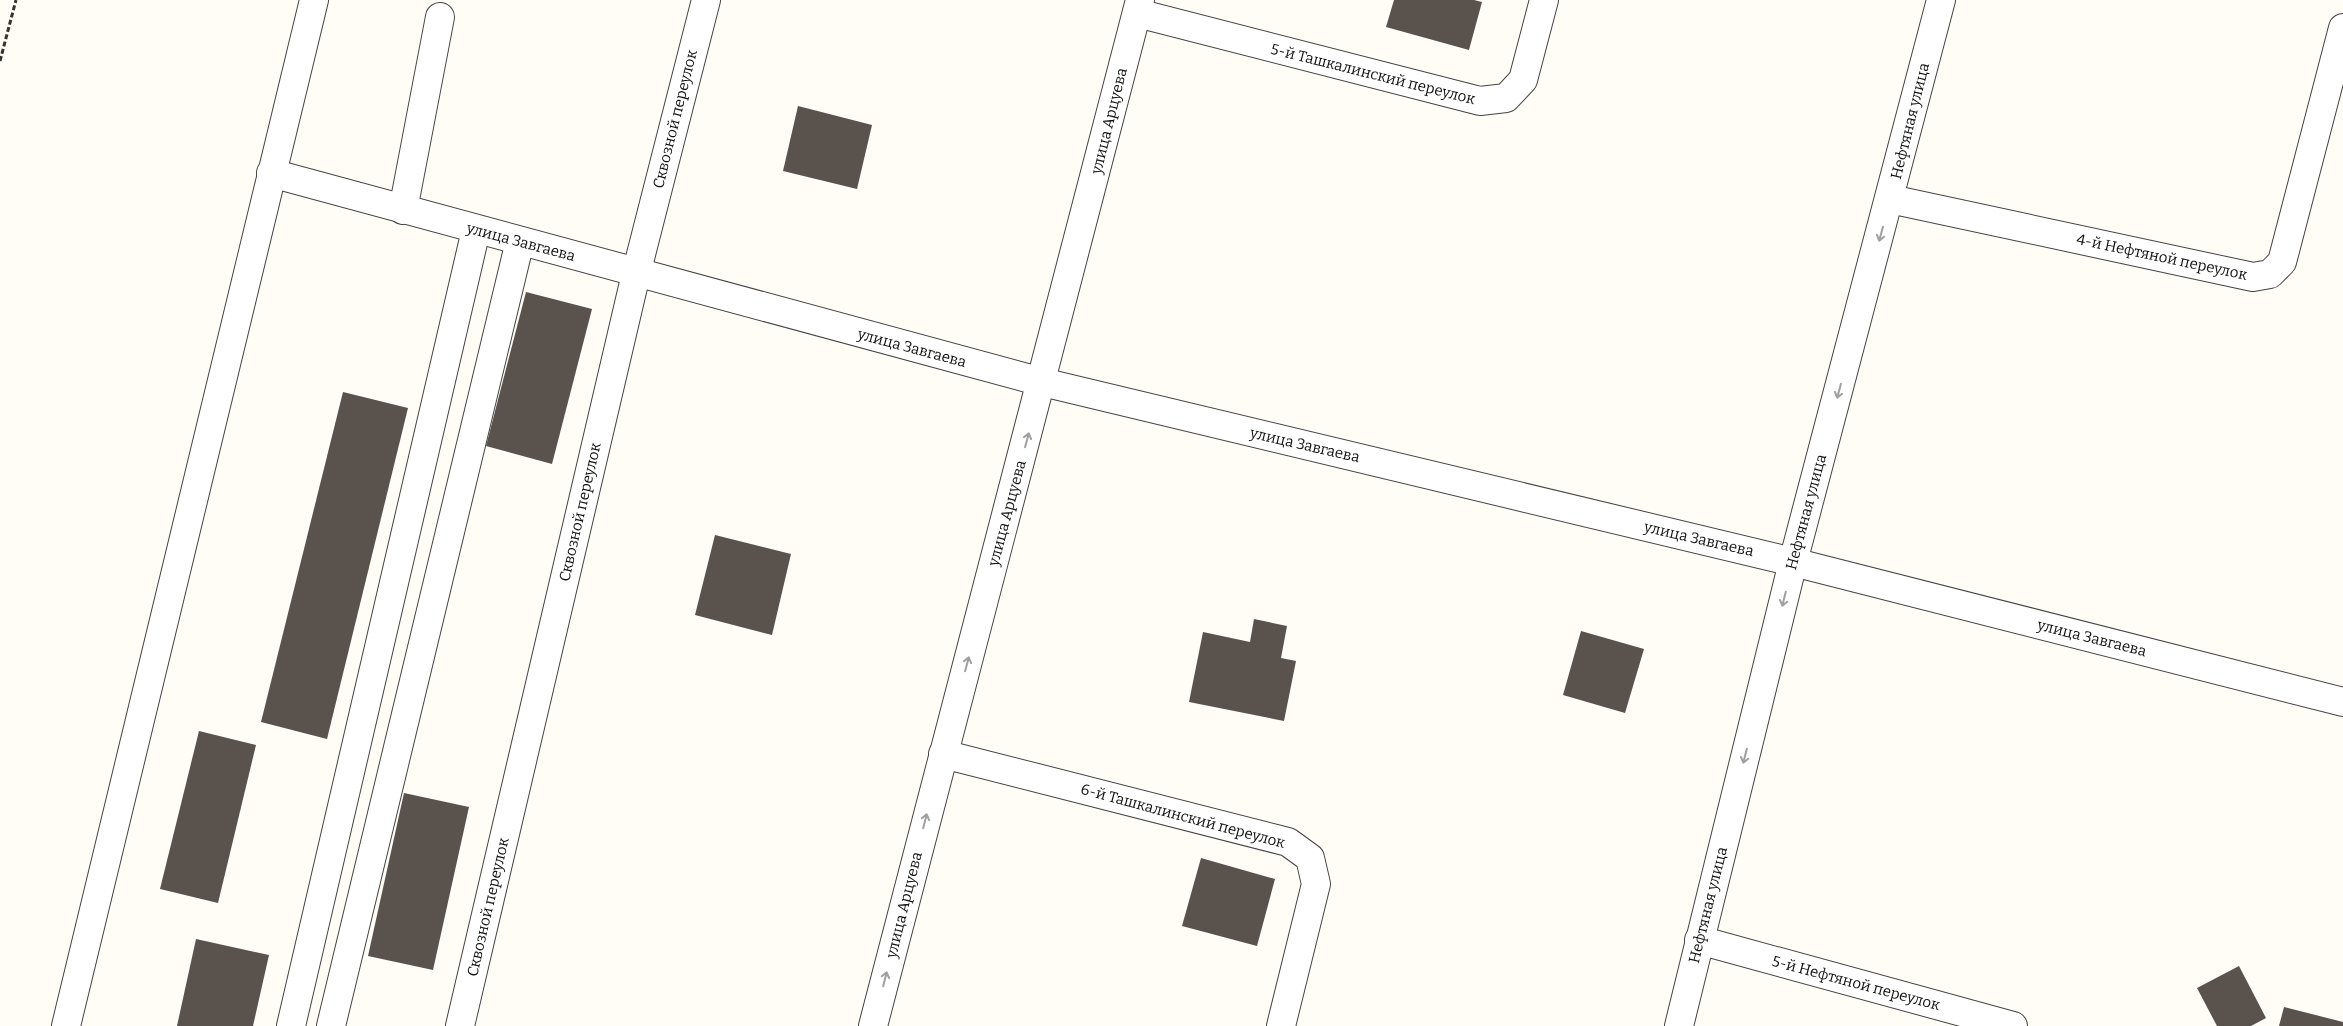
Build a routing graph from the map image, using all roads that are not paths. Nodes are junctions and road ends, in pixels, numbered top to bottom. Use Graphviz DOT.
graph roads {
  1 [pos="314,0"];
  2 [pos="706,0"];
  3 [pos="1544,0"];
  4 [pos="1940,0"];
  5 [pos="1138,7"];
  6 [pos="440,17"];
  7 [pos="2343,28"];
  8 [pos="271,174"];
  9 [pos="1890,200"];
  10 [pos="404,210"];
  11 [pos="476,230"];
  12 [pos="520,241"];
  13 [pos="636,274"];
  14 [pos="1042,382"];
  15 [pos="1793,562"];
  16 [pos="2343,702"];
  17 [pos="943,754"];
  18 [pos="1699,940"];
  19 [pos="66,1026"];
  20 [pos="291,1026"];
  21 [pos="331,1026"];
  22 [pos="460,1026"];
  23 [pos="873,1026"];
  24 [pos="1280,1026"];
  25 [pos="1678,1026"];
  26 [pos="2013,1026"];
  1 -- 8 [label="street"];
  2 -- 13 [label="street, Сквозной переулок"];
  3 -- 5 [label="street, 5-й Ташкалинский переулок"];
  4 -- 9 [label="street, Нефтяная улица"];
  5 -- 14 [label="street, улица Арцуева"];
  6 -- 10 [label="street"];
  7 -- 9 [label="street, 4-й Нефтяной переулок"];
  8 -- 10 [label="street, улица Завгаева"];
  8 -- 19 [label="street"];
  9 -- 15 [label="street, Нефтяная улица, one-way"];
  10 -- 11 [label="street, улица Завгаева"];
  11 -- 12 [label="street, улица Завгаева"];
  11 -- 20 [label="street"];
  12 -- 13 [label="street, улица Завгаева"];
  12 -- 21 [label="street"];
  13 -- 14 [label="street, улица Завгаева"];
  13 -- 22 [label="street, Сквозной переулок"];
  14 -- 15 [label="street, улица Завгаева"];
  17 -- 14 [label="street, улица Арцуева, one-way"];
  15 -- 16 [label="street, улица Завгаева"];
  15 -- 18 [label="street, Нефтяная улица, one-way"];
  23 -- 17 [label="street, улица Арцуева, one-way"];
  17 -- 24 [label="street, 6-й Ташкалинский переулок"];
  18 -- 25 [label="street, Нефтяная улица"];
  18 -- 26 [label="street, 5-й Нефтяной переулок"];
}
